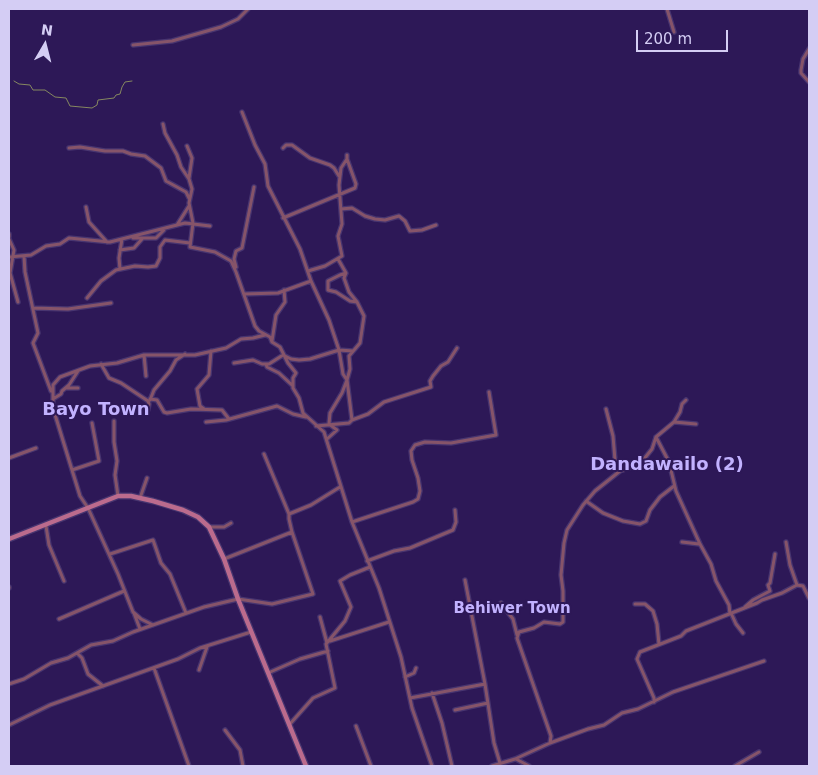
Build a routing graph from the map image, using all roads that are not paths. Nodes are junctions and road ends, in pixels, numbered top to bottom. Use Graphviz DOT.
graph roads {
  1 [pos="248,9"];
  2 [pos="667,9"];
  3 [pos="674,32"];
  4 [pos="133,45"];
  5 [pos="809,49"];
  6 [pos="809,82"];
  7 [pos="242,112"];
  8 [pos="163,124"];
  9 [pos="188,146"];
  10 [pos="69,148"];
  11 [pos="283,148"];
  12 [pos="340,176"];
  13 [pos="189,179"];
  14 [pos="254,187"];
  15 [pos="339,195"];
  16 [pos="189,198"];
  17 [pos="189,206"];
  18 [pos="86,207"];
  19 [pos="341,209"];
  20 [pos="283,218"];
  21 [pos="193,223"];
  22 [pos="177,225"];
  23 [pos="436,225"];
  24 [pos="210,226"];
  25 [pos="164,230"];
  26 [pos="9,237"];
  27 [pos="128,238"];
  28 [pos="122,239"];
  29 [pos="142,239"];
  30 [pos="108,242"];
  31 [pos="190,243"];
  32 [pos="120,250"];
  33 [pos="24,256"];
  34 [pos="11,257"];
  35 [pos="338,259"];
  36 [pos="120,269"];
  37 [pos="308,271"];
  38 [pos="236,272"];
  39 [pos="9,273"];
  40 [pos="346,273"];
  41 [pos="10,280"];
  42 [pos="311,281"];
  43 [pos="284,290"];
  44 [pos="244,294"];
  45 [pos="87,298"];
  46 [pos="18,302"];
  47 [pos="357,302"];
  48 [pos="111,303"];
  49 [pos="33,308"];
  50 [pos="265,334"];
  51 [pos="272,342"];
  52 [pos="457,348"];
  53 [pos="339,350"];
  54 [pos="211,351"];
  55 [pos="354,351"];
  56 [pos="185,354"];
  57 [pos="144,355"];
  58 [pos="283,355"];
  59 [pos="111,363"];
  60 [pos="234,363"];
  61 [pos="101,364"];
  62 [pos="266,364"];
  63 [pos="78,372"];
  64 [pos="105,372"];
  65 [pos="146,376"];
  66 [pos="347,380"];
  67 [pos="293,386"];
  68 [pos="66,388"];
  69 [pos="78,388"];
  70 [pos="154,390"];
  71 [pos="52,392"];
  72 [pos="489,392"];
  73 [pos="52,399"];
  74 [pos="150,399"];
  75 [pos="686,400"];
  76 [pos="159,403"];
  77 [pos="149,404"];
  78 [pos="606,409"];
  79 [pos="148,410"];
  80 [pos="204,410"];
  81 [pos="307,417"];
  82 [pos="229,419"];
  83 [pos="352,420"];
  84 [pos="114,421"];
  85 [pos="206,422"];
  86 [pos="674,422"];
  87 [pos="92,423"];
  88 [pos="330,424"];
  89 [pos="696,424"];
  90 [pos="316,426"];
  91 [pos="656,437"];
  92 [pos="327,439"];
  93 [pos="36,448"];
  94 [pos="264,454"];
  95 [pos="9,458"];
  96 [pos="72,470"];
  97 [pos="620,471"];
  98 [pos="146,478"];
  99 [pos="674,486"];
  100 [pos="340,488"];
  101 [pos="118,496"];
  102 [pos="140,498"];
  103 [pos="586,501"];
  104 [pos="88,508"];
  105 [pos="455,510"];
  106 [pos="289,514"];
  107 [pos="352,522"];
  108 [pos="231,523"];
  109 [pos="46,526"];
  110 [pos="209,527"];
  111 [pos="292,532"];
  112 [pos="9,539"];
  113 [pos="682,542"];
  114 [pos="786,542"];
  115 [pos="700,544"];
  116 [pos="109,554"];
  117 [pos="775,554"];
  118 [pos="224,559"];
  119 [pos="368,562"];
  120 [pos="370,567"];
  121 [pos="465,580"];
  122 [pos="64,581"];
  123 [pos="797,584"];
  124 [pos="124,591"];
  125 [pos="809,598"];
  126 [pos="238,599"];
  127 [pos="501,603"];
  128 [pos="635,604"];
  129 [pos="742,609"];
  130 [pos="133,612"];
  131 [pos="186,613"];
  132 [pos="731,613"];
  133 [pos="320,617"];
  134 [pos="59,619"];
  135 [pos="389,622"];
  136 [pos="153,625"];
  137 [pos="140,629"];
  138 [pos="252,632"];
  139 [pos="743,633"];
  140 [pos="518,636"];
  141 [pos="328,642"];
  142 [pos="658,644"];
  143 [pos="207,646"];
  144 [pos="328,651"];
  145 [pos="77,653"];
  146 [pos="764,661"];
  147 [pos="154,668"];
  148 [pos="416,668"];
  149 [pos="199,670"];
  150 [pos="268,673"];
  151 [pos="405,677"];
  152 [pos="9,684"];
  153 [pos="485,684"];
  154 [pos="103,686"];
  155 [pos="432,693"];
  156 [pos="410,698"];
  157 [pos="654,702"];
  158 [pos="488,703"];
  159 [pos="455,710"];
  160 [pos="9,725"];
  161 [pos="289,725"];
  162 [pos="356,726"];
  163 [pos="225,730"];
  164 [pos="550,743"];
  165 [pos="759,752"];
  166 [pos="515,759"];
  167 [pos="500,763"];
  168 [pos="189,766"];
  169 [pos="243,766"];
  170 [pos="306,766"];
  171 [pos="372,766"];
  172 [pos="432,766"];
  173 [pos="452,766"];
  174 [pos="492,766"];
  175 [pos="529,766"];
  176 [pos="735,766"];
  1 -- 4 [label="street"];
  2 -- 3 [label="street"];
  5 -- 6 [label="street"];
  7 -- 20 [label="street"];
  8 -- 13 [label="street"];
  9 -- 13 [label="street"];
  10 -- 16 [label="street"];
  11 -- 12 [label="street"];
  12 -- 15 [label="street"];
  12 -- 15 [label="street"];
  13 -- 16 [label="street"];
  14 -- 38 [label="street"];
  15 -- 19 [label="street"];
  15 -- 20 [label="street"];
  16 -- 17 [label="street"];
  17 -- 21 [label="street"];
  17 -- 22 [label="street"];
  18 -- 30 [label="street"];
  19 -- 23 [label="street"];
  19 -- 35 [label="street"];
  20 -- 37 [label="street"];
  21 -- 22 [label="street"];
  21 -- 24 [label="street"];
  21 -- 31 [label="street"];
  22 -- 25 [label="street"];
  25 -- 27 [label="street"];
  25 -- 29 [label="street"];
  26 -- 34 [label="street"];
  27 -- 28 [label="street"];
  27 -- 29 [label="street"];
  28 -- 30 [label="street"];
  28 -- 32 [label="street"];
  29 -- 32 [label="street"];
  30 -- 33 [label="street"];
  31 -- 36 [label="street"];
  31 -- 38 [label="street"];
  32 -- 36 [label="street"];
  33 -- 34 [label="street"];
  33 -- 49 [label="street"];
  34 -- 39 [label="street"];
  35 -- 37 [label="street"];
  35 -- 40 [label="street"];
  36 -- 45 [label="street"];
  37 -- 42 [label="street"];
  38 -- 44 [label="street"];
  39 -- 41 [label="street"];
  40 -- 47 [label="street"];
  40 -- 47 [label="street"];
  41 -- 46 [label="street"];
  42 -- 43 [label="street"];
  42 -- 53 [label="street"];
  43 -- 44 [label="street"];
  43 -- 51 [label="street"];
  44 -- 50 [label="street"];
  47 -- 55 [label="street"];
  48 -- 49 [label="street"];
  49 -- 71 [label="street"];
  50 -- 51 [label="street"];
  50 -- 54 [label="street"];
  51 -- 58 [label="street"];
  52 -- 83 [label="street"];
  53 -- 55 [label="street"];
  53 -- 58 [label="street"];
  53 -- 66 [label="street"];
  54 -- 56 [label="street"];
  54 -- 80 [label="street"];
  55 -- 66 [label="street"];
  56 -- 57 [label="street"];
  56 -- 70 [label="street"];
  57 -- 59 [label="street"];
  57 -- 65 [label="street"];
  58 -- 62 [label="street"];
  58 -- 67 [label="street"];
  59 -- 61 [label="street"];
  59 -- 64 [label="street"];
  60 -- 62 [label="street"];
  61 -- 63 [label="street"];
  61 -- 64 [label="street"];
  62 -- 67 [label="street"];
  63 -- 68 [label="street"];
  63 -- 71 [label="street"];
  64 -- 77 [label="street"];
  66 -- 83 [label="street"];
  66 -- 88 [label="street"];
  67 -- 81 [label="street"];
  68 -- 69 [label="street"];
  68 -- 73 [label="street"];
  70 -- 74 [label="street"];
  70 -- 76 [label="street"];
  71 -- 73 [label="street"];
  72 -- 107 [label="street"];
  73 -- 96 [label="street"];
  74 -- 76 [label="street"];
  74 -- 77 [label="street"];
  75 -- 86 [label="street"];
  76 -- 80 [label="street"];
  77 -- 79 [label="street"];
  78 -- 97 [label="street"];
  80 -- 82 [label="street"];
  81 -- 82 [label="street"];
  81 -- 90 [label="street"];
  82 -- 85 [label="street"];
  83 -- 88 [label="street"];
  84 -- 101 [label="street"];
  86 -- 89 [label="street"];
  86 -- 91 [label="street"];
  87 -- 96 [label="street"];
  88 -- 90 [label="street"];
  88 -- 92 [label="street"];
  90 -- 92 [label="street"];
  91 -- 97 [label="street"];
  91 -- 99 [label="street"];
  92 -- 100 [label="street"];
  93 -- 95 [label="street"];
  94 -- 106 [label="street"];
  96 -- 104 [label="street"];
  97 -- 103 [label="street"];
  98 -- 102 [label="street"];
  99 -- 103 [label="street"];
  99 -- 115 [label="street"];
  100 -- 106 [label="street"];
  100 -- 107 [label="street"];
  101 -- 102 [label="main road"];
  101 -- 104 [label="main road"];
  102 -- 110 [label="main road"];
  103 -- 140 [label="street"];
  104 -- 109 [label="main road"];
  104 -- 116 [label="street"];
  105 -- 119 [label="street"];
  106 -- 111 [label="street"];
  107 -- 119 [label="street"];
  108 -- 110 [label="street"];
  109 -- 112 [label="main road"];
  109 -- 122 [label="street"];
  110 -- 118 [label="main road"];
  111 -- 118 [label="street"];
  111 -- 126 [label="street"];
  113 -- 115 [label="street"];
  114 -- 123 [label="street"];
  115 -- 132 [label="street"];
  116 -- 124 [label="street"];
  116 -- 131 [label="street"];
  117 -- 129 [label="street"];
  118 -- 126 [label="main road"];
  119 -- 120 [label="street"];
  120 -- 135 [label="street"];
  120 -- 141 [label="street"];
  121 -- 153 [label="street"];
  123 -- 125 [label="street"];
  123 -- 129 [label="street"];
  124 -- 130 [label="street"];
  124 -- 134 [label="street"];
  126 -- 131 [label="street"];
  126 -- 138 [label="main road"];
  127 -- 140 [label="street"];
  128 -- 142 [label="street"];
  129 -- 132 [label="street"];
  130 -- 136 [label="street"];
  130 -- 137 [label="street"];
  131 -- 136 [label="street"];
  132 -- 139 [label="street"];
  132 -- 142 [label="street"];
  133 -- 141 [label="street"];
  135 -- 141 [label="street"];
  135 -- 151 [label="street"];
  136 -- 137 [label="street"];
  137 -- 145 [label="street"];
  138 -- 143 [label="street"];
  138 -- 150 [label="main road"];
  140 -- 164 [label="street"];
  141 -- 144 [label="street"];
  142 -- 157 [label="street"];
  143 -- 147 [label="street"];
  143 -- 149 [label="street"];
  144 -- 150 [label="street"];
  144 -- 161 [label="street"];
  145 -- 152 [label="street"];
  145 -- 154 [label="street"];
  146 -- 157 [label="street"];
  147 -- 154 [label="street"];
  147 -- 168 [label="street"];
  148 -- 151 [label="street"];
  150 -- 161 [label="main road"];
  151 -- 156 [label="street"];
  153 -- 155 [label="street"];
  153 -- 158 [label="street"];
  154 -- 160 [label="street"];
  155 -- 156 [label="street"];
  155 -- 173 [label="street"];
  156 -- 172 [label="street"];
  157 -- 164 [label="street"];
  158 -- 159 [label="street"];
  158 -- 167 [label="street"];
  161 -- 170 [label="main road"];
  162 -- 171 [label="street"];
  163 -- 169 [label="street"];
  164 -- 166 [label="street"];
  165 -- 176 [label="street"];
  166 -- 167 [label="street"];
  166 -- 175 [label="street"];
  167 -- 174 [label="street"];
}
